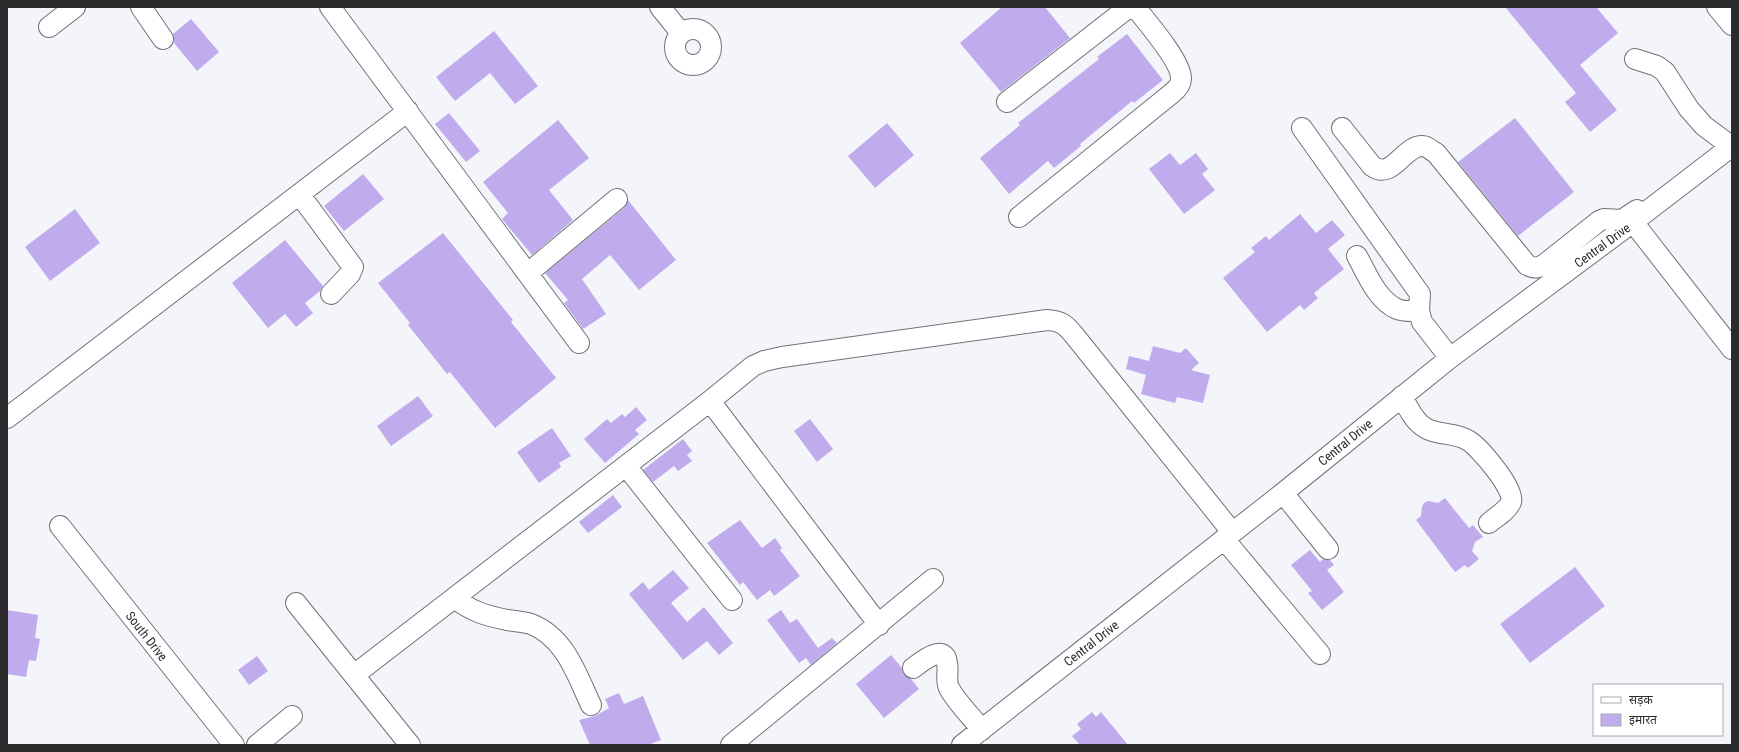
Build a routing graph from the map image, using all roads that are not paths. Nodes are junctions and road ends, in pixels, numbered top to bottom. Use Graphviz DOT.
graph roads {
  1 [pos="75,7"];
  2 [pos="141,7"];
  3 [pos="330,7"];
  4 [pos="660,7"];
  5 [pos="1129,7"];
  6 [pos="1135,7"];
  7 [pos="1717,7"];
  8 [pos="1732,25"];
  9 [pos="49,27"];
  10 [pos="681,33"];
  11 [pos="164,39"];
  12 [pos="1635,59"];
  13 [pos="1007,102"];
  14 [pos="408,111"];
  15 [pos="1302,128"];
  16 [pos="1342,128"];
  17 [pos="1732,146"];
  18 [pos="300,195"];
  19 [pos="617,199"];
  20 [pos="1659,202"];
  21 [pos="1019,217"];
  22 [pos="1633,222"];
  23 [pos="1357,256"];
  24 [pos="528,273"];
  25 [pos="331,294"];
  26 [pos="1419,311"];
  27 [pos="579,342"];
  28 [pos="1732,349"];
  29 [pos="1450,358"];
  30 [pos="1402,396"];
  31 [pos="710,401"];
  32 [pos="7,418"];
  33 [pos="626,466"];
  34 [pos="1283,493"];
  35 [pos="1489,523"];
  36 [pos="60,526"];
  37 [pos="1228,535"];
  38 [pos="1328,549"];
  39 [pos="933,579"];
  40 [pos="454,598"];
  41 [pos="732,600"];
  42 [pos="296,603"];
  43 [pos="878,625"];
  44 [pos="1320,654"];
  45 [pos="913,668"];
  46 [pos="354,675"];
  47 [pos="591,705"];
  48 [pos="292,716"];
  49 [pos="982,730"];
  50 [pos="234,745"];
  51 [pos="257,745"];
  52 [pos="410,745"];
  53 [pos="731,745"];
  54 [pos="962,745"];
  1 -- 9 [label="street"];
  2 -- 11 [label="street"];
  3 -- 14 [label="street"];
  4 -- 10 [label="street"];
  5 -- 13 [label="street"];
  6 -- 21 [label="street"];
  7 -- 8 [label="street"];
  12 -- 17 [label="street"];
  14 -- 18 [label="street"];
  14 -- 24 [label="street"];
  15 -- 26 [label="street"];
  16 -- 20 [label="street"];
  17 -- 20 [label="street, Central Drive"];
  18 -- 25 [label="street"];
  18 -- 32 [label="street"];
  19 -- 24 [label="street"];
  20 -- 22 [label="street, Central Drive"];
  22 -- 28 [label="street"];
  22 -- 29 [label="street, Central Drive"];
  23 -- 26 [label="street"];
  24 -- 27 [label="street"];
  26 -- 29 [label="street"];
  29 -- 30 [label="street, Central Drive"];
  30 -- 34 [label="street, Central Drive"];
  30 -- 35 [label="street"];
  31 -- 33 [label="street"];
  31 -- 37 [label="street"];
  31 -- 43 [label="street"];
  33 -- 40 [label="street"];
  33 -- 41 [label="street"];
  34 -- 37 [label="street, Central Drive"];
  34 -- 38 [label="street"];
  36 -- 50 [label="street, South Drive"];
  37 -- 44 [label="street"];
  37 -- 49 [label="street, Central Drive"];
  39 -- 43 [label="street"];
  40 -- 46 [label="street"];
  40 -- 47 [label="street"];
  42 -- 46 [label="street"];
  43 -- 53 [label="street"];
  45 -- 49 [label="street"];
  46 -- 52 [label="street"];
  48 -- 51 [label="street"];
  49 -- 54 [label="street, Central Drive"];
}
